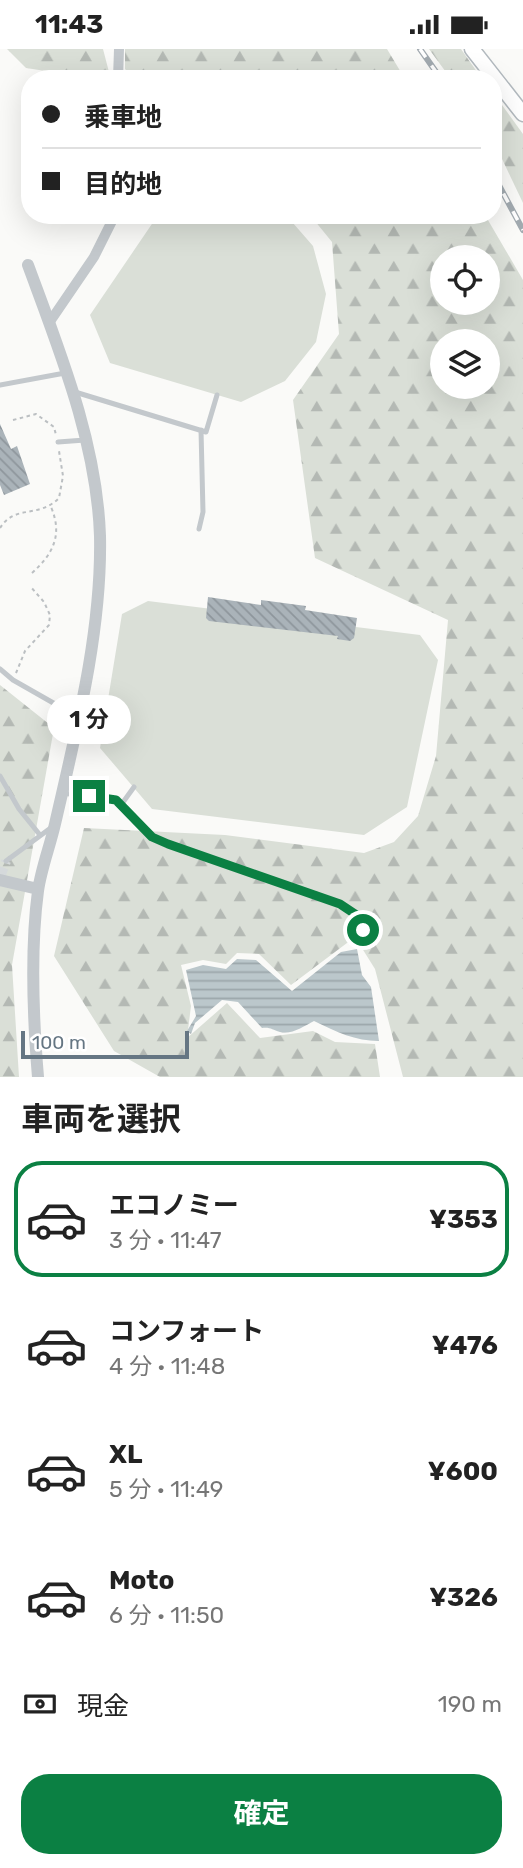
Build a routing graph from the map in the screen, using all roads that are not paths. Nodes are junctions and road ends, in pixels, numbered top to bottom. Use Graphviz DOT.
graph roads {
  1 [pos="119,49"];
  2 [pos="472,49"];
  3 [pos="118,70"];
  4 [pos="488,70"];
  5 [pos="502,87"];
  6 [pos="523,114"];
  7 [pos="110,224"];
  8 [pos="28,265"];
  9 [pos="49,323"];
  10 [pos="65,373"];
  11 [pos="0,385"];
  12 [pos="72,391"];
  13 [pos="217,395"];
  14 [pos="201,430"];
  15 [pos="85,439"];
  16 [pos="58,442"];
  17 [pos="198,529"];
  18 [pos="0,669"];
  19 [pos="78,717"];
  20 [pos="0,776"];
  21 [pos="134,787"];
  22 [pos="62,793"];
  23 [pos="121,805"];
  24 [pos="55,826"];
  25 [pos="40,835"];
  26 [pos="6,861"];
  27 [pos="0,880"];
  28 [pos="38,889"];
  29 [pos="363,930"];
  30 [pos="38,1077"];
  1 -- 3 [label="street"];
  2 -- 4 [label="main road"];
  5 -- 6 [label="main road"];
  7 -- 9 [label="street"];
  8 -- 9 [label="street"];
  9 -- 10 [label="street"];
  10 -- 11 [label="lane"];
  10 -- 12 [label="street"];
  12 -- 14 [label="lane"];
  12 -- 15 [label="street"];
  13 -- 14 [label="lane"];
  14 -- 17 [label="lane"];
  15 -- 16 [label="lane"];
  15 -- 19 [label="street"];
  18 -- 19 [label="lane"];
  19 -- 22 [label="street"];
  20 -- 25 [label="lane"];
  21 -- 23 [label="lane"];
  22 -- 23 [label="lane"];
  22 -- 24 [label="street"];
  23 -- 29 [label="lane"];
  24 -- 25 [label="lane"];
  24 -- 28 [label="street"];
  25 -- 26 [label="lane"];
  27 -- 28 [label="street"];
  28 -- 30 [label="street"];
}
